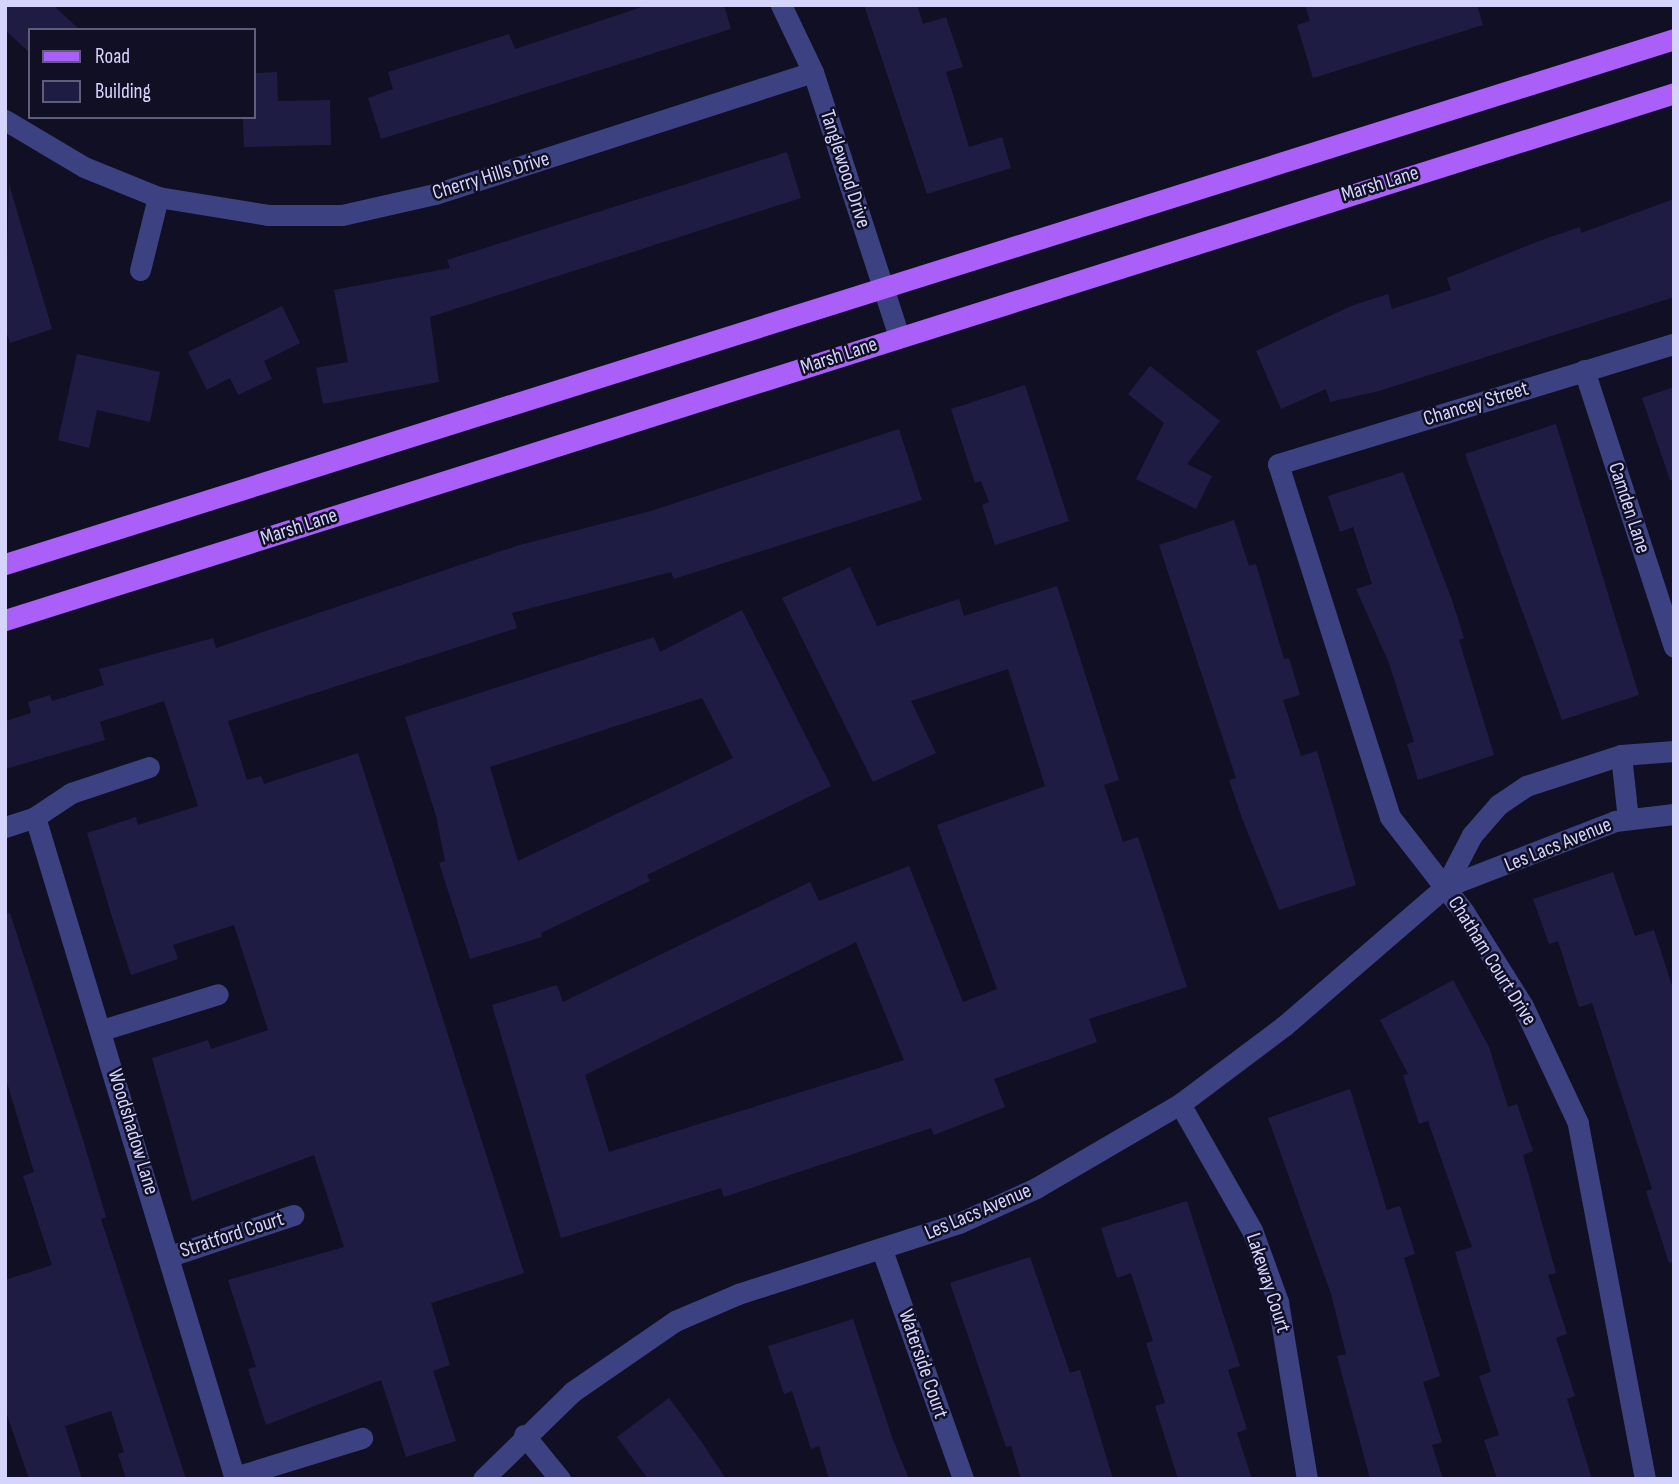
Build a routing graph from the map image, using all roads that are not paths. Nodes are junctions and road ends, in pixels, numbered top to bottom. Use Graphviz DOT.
graph roads {
  1 [pos="781,5"];
  2 [pos="1674,39"];
  3 [pos="813,72"];
  4 [pos="1674,93"];
  5 [pos="5,120"];
  6 [pos="158,197"];
  7 [pos="140,270"];
  8 [pos="883,286"];
  9 [pos="899,337"];
  10 [pos="1674,344"];
  11 [pos="1584,370"];
  12 [pos="1278,464"];
  13 [pos="5,564"];
  14 [pos="5,620"];
  15 [pos="1674,646"];
  16 [pos="1674,751"];
  17 [pos="1621,755"];
  18 [pos="149,767"];
  19 [pos="1674,814"];
  20 [pos="35,817"];
  21 [pos="1628,819"];
  22 [pos="5,827"];
  23 [pos="1445,887"];
  24 [pos="218,994"];
  25 [pos="102,1030"];
  26 [pos="1180,1104"];
  27 [pos="293,1215"];
  28 [pos="883,1250"];
  29 [pos="170,1256"];
  30 [pos="524,1435"];
  31 [pos="362,1438"];
  32 [pos="235,1478"];
  33 [pos="483,1479"];
  34 [pos="560,1479"];
  35 [pos="963,1479"];
  36 [pos="1307,1479"];
  37 [pos="1645,1479"];
  1 -- 3 [label="street, Tanglewood Drive"];
  2 -- 8 [label="main road"];
  3 -- 6 [label="street, Cherry Hills Drive"];
  3 -- 8 [label="street, Tanglewood Drive"];
  4 -- 9 [label="main road, Marsh Lane"];
  5 -- 6 [label="street, Cherry Hills Drive"];
  6 -- 7 [label="street"];
  8 -- 9 [label="street, Tanglewood Drive"];
  8 -- 13 [label="main road"];
  9 -- 14 [label="main road, Marsh Lane"];
  10 -- 11 [label="street, Chancey Street"];
  11 -- 12 [label="street, Chancey Street"];
  11 -- 15 [label="street, Camden Lane"];
  12 -- 23 [label="street, Chatham Court Drive"];
  16 -- 17 [label="street, Les Lacs Avenue"];
  17 -- 21 [label="street"];
  17 -- 23 [label="street, Les Lacs Avenue"];
  18 -- 20 [label="street"];
  19 -- 21 [label="street, Les Lacs Avenue"];
  20 -- 22 [label="street"];
  20 -- 25 [label="street, Woodshadow Lane"];
  21 -- 23 [label="street, Les Lacs Avenue"];
  23 -- 26 [label="street, Les Lacs Avenue"];
  23 -- 37 [label="street, Chatham Court Drive"];
  24 -- 25 [label="street"];
  25 -- 29 [label="street, Woodshadow Lane"];
  26 -- 28 [label="street, Les Lacs Avenue"];
  26 -- 36 [label="street, Lakeway Court"];
  27 -- 29 [label="street, Stratford Court"];
  28 -- 30 [label="street, Les Lacs Avenue"];
  28 -- 35 [label="street, Waterside Court"];
  29 -- 32 [label="street, Woodshadow Lane"];
  30 -- 33 [label="street, Les Lacs Avenue"];
  30 -- 34 [label="street"];
  31 -- 32 [label="street"];
}
